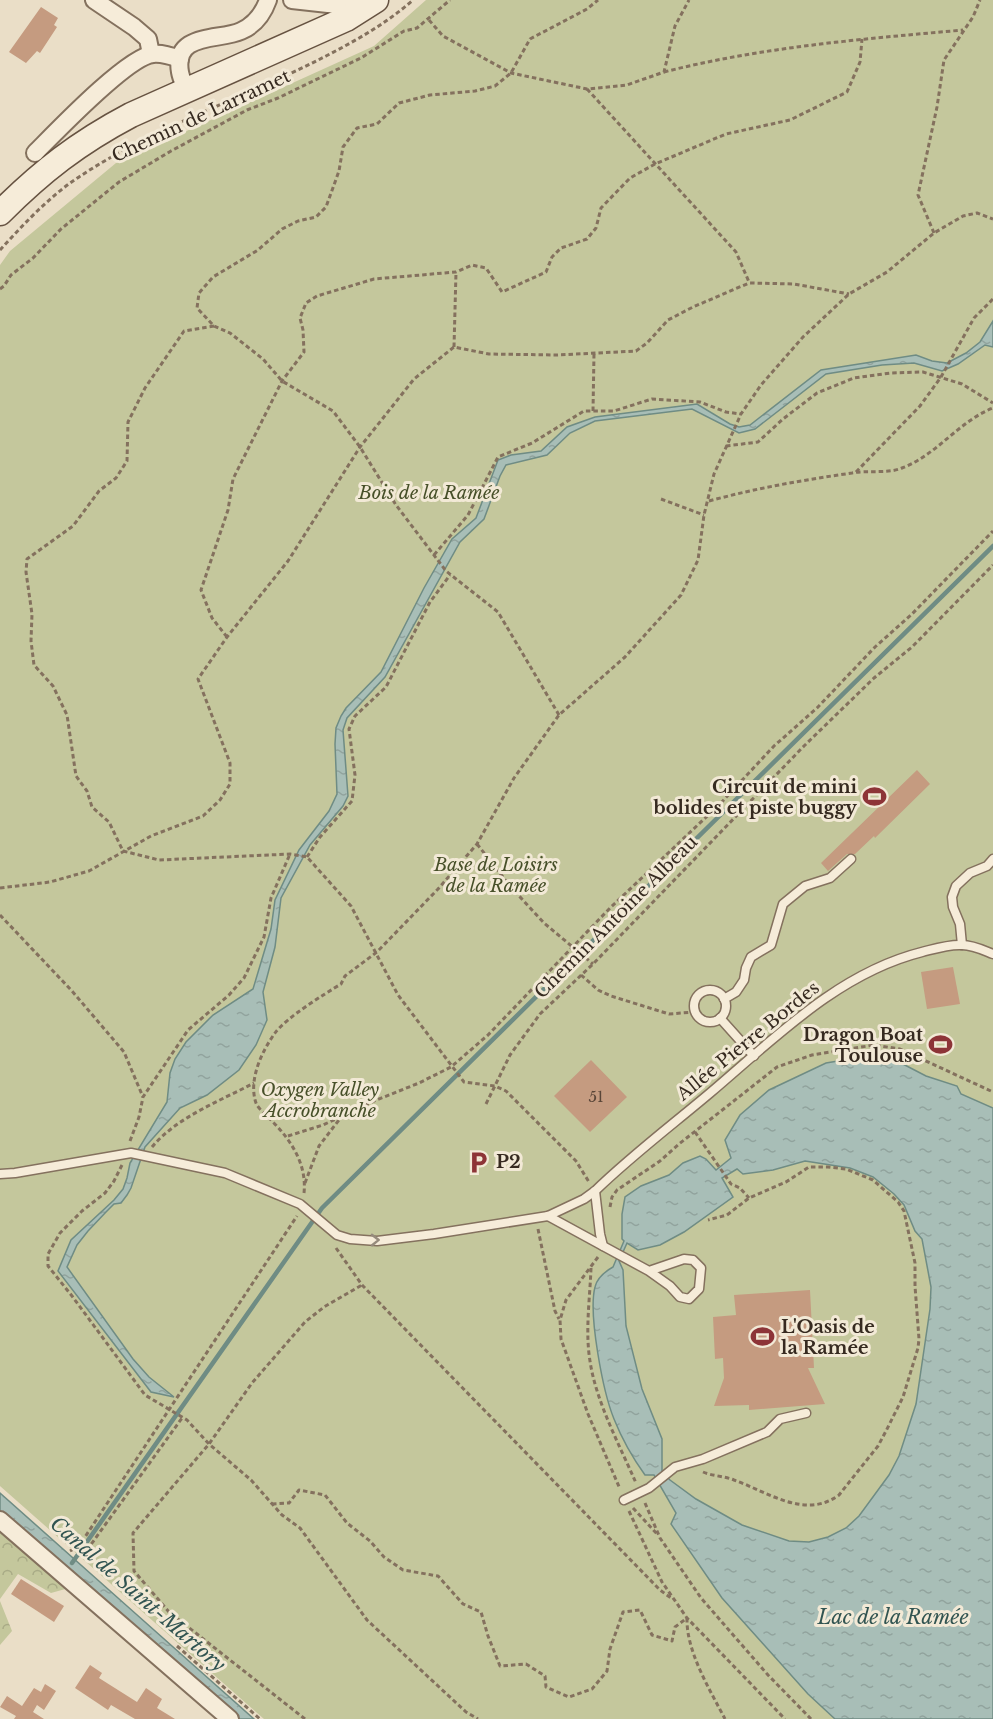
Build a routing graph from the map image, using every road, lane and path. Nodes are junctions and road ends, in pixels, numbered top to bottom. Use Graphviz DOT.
graph roads {
  1 [pos="94,0"];
  2 [pos="268,0"];
  3 [pos="292,0"];
  4 [pos="413,0"];
  5 [pos="450,0"];
  6 [pos="598,0"];
  7 [pos="689,0"];
  8 [pos="980,0"];
  9 [pos="370,4"];
  10 [pos="429,20"];
  11 [pos="963,30"];
  12 [pos="862,39"];
  13 [pos="151,54"];
  14 [pos="180,59"];
  15 [pos="664,72"];
  16 [pos="511,73"];
  17 [pos="587,89"];
  18 [pos="186,90"];
  19 [pos="35,153"];
  20 [pos="655,164"];
  21 [pos="0,213"];
  22 [pos="993,219"];
  23 [pos="934,233"];
  24 [pos="0,250"];
  25 [pos="456,272"];
  26 [pos="749,283"];
  27 [pos="0,289"];
  28 [pos="849,294"];
  29 [pos="993,299"];
  30 [pos="214,326"];
  31 [pos="454,347"];
  32 [pos="594,352"];
  33 [pos="941,377"];
  34 [pos="282,381"];
  35 [pos="993,403"];
  36 [pos="993,408"];
  37 [pos="593,411"];
  38 [pos="741,414"];
  39 [pos="726,446"];
  40 [pos="360,447"];
  41 [pos="856,472"];
  42 [pos="661,499"];
  43 [pos="709,501"];
  44 [pos="704,515"];
  45 [pos="993,531"];
  46 [pos="434,555"];
  47 [pos="993,565"];
  48 [pos="450,576"];
  49 [pos="228,637"];
  50 [pos="559,715"];
  51 [pos="477,844"];
  52 [pos="123,851"];
  53 [pos="292,854"];
  54 [pos="307,857"];
  55 [pos="851,859"];
  56 [pos="993,859"];
  57 [pos="0,888"];
  58 [pos="0,915"];
  59 [pos="962,945"];
  60 [pos="573,947"];
  61 [pos="377,952"];
  62 [pos="993,954"];
  63 [pos="593,964"];
  64 [pos="581,975"];
  65 [pos="724,999"];
  66 [pos="694,1012"];
  67 [pos="720,1018"];
  68 [pos="754,1056"];
  69 [pos="451,1067"];
  70 [pos="254,1083"];
  71 [pos="495,1086"];
  72 [pos="993,1092"];
  73 [pos="143,1097"];
  74 [pos="486,1104"];
  75 [pos="343,1115"];
  76 [pos="695,1132"];
  77 [pos="287,1136"];
  78 [pos="128,1153"];
  79 [pos="147,1156"];
  80 [pos="0,1174"];
  81 [pos="305,1185"];
  82 [pos="595,1191"];
  83 [pos="749,1198"];
  84 [pos="300,1203"];
  85 [pos="610,1215"];
  86 [pos="548,1216"];
  87 [pos="536,1218"];
  88 [pos="708,1220"];
  89 [pos="603,1246"];
  90 [pos="340,1252"];
  91 [pos="591,1268"];
  92 [pos="649,1271"];
  93 [pos="362,1284"];
  94 [pos="560,1320"];
  95 [pos="171,1410"];
  96 [pos="806,1413"];
  97 [pos="588,1414"];
  98 [pos="181,1417"];
  99 [pos="210,1444"];
  100 [pos="696,1460"];
  101 [pos="640,1493"];
  102 [pos="624,1500"];
  103 [pos="272,1504"];
  104 [pos="0,1520"];
  105 [pos="660,1538"];
  106 [pos="87,1550"];
  107 [pos="70,1551"];
  108 [pos="687,1618"];
  109 [pos="177,1646"];
  110 [pos="230,1719"];
  111 [pos="260,1719"];
  112 [pos="306,1719"];
  113 [pos="478,1719"];
  114 [pos="725,1719"];
  115 [pos="785,1719"];
  116 [pos="811,1719"];
  1 -- 13 [label="street"];
  2 -- 14 [label="street"];
  3 -- 9 [label="street"];
  4 -- 24 [label="path, Chemin de Larramet"];
  5 -- 10 [label="path"];
  6 -- 16 [label="path"];
  7 -- 15 [label="path"];
  8 -- 11 [label="path"];
  9 -- 18 [label="main road, Chemin de Larramet"];
  10 -- 16 [label="path"];
  10 -- 27 [label="path"];
  11 -- 12 [label="path"];
  11 -- 23 [label="path"];
  12 -- 15 [label="path"];
  12 -- 20 [label="path"];
  13 -- 14 [label="street"];
  13 -- 19 [label="street"];
  14 -- 18 [label="street"];
  15 -- 17 [label="path"];
  16 -- 17 [label="path"];
  16 -- 30 [label="path"];
  17 -- 20 [label="path"];
  18 -- 21 [label="main road, Chemin de Larramet"];
  20 -- 25 [label="path"];
  20 -- 26 [label="path"];
  22 -- 23 [label="path"];
  23 -- 28 [label="path"];
  25 -- 31 [label="path"];
  25 -- 34 [label="path"];
  26 -- 28 [label="path"];
  26 -- 32 [label="path"];
  28 -- 38 [label="path"];
  29 -- 33 [label="path"];
  30 -- 34 [label="path"];
  30 -- 52 [label="path"];
  31 -- 32 [label="path"];
  31 -- 40 [label="path"];
  32 -- 37 [label="path"];
  33 -- 35 [label="path"];
  33 -- 39 [label="path"];
  33 -- 41 [label="path"];
  34 -- 40 [label="path"];
  34 -- 49 [label="path"];
  36 -- 41 [label="path"];
  37 -- 38 [label="path"];
  37 -- 46 [label="path"];
  38 -- 39 [label="path"];
  39 -- 43 [label="path"];
  40 -- 46 [label="path"];
  40 -- 49 [label="path"];
  41 -- 43 [label="path"];
  42 -- 44 [label="path"];
  43 -- 44 [label="path"];
  44 -- 50 [label="path"];
  45 -- 60 [label="path"];
  46 -- 48 [label="path"];
  47 -- 63 [label="path, Chemin Antoine Albeau"];
  48 -- 50 [label="path"];
  48 -- 54 [label="path"];
  49 -- 52 [label="path"];
  50 -- 51 [label="path"];
  51 -- 60 [label="path"];
  51 -- 61 [label="path"];
  52 -- 53 [label="path"];
  52 -- 57 [label="path"];
  53 -- 54 [label="path"];
  53 -- 73 [label="path"];
  54 -- 61 [label="path"];
  55 -- 65 [label="lane"];
  56 -- 59 [label="lane"];
  58 -- 73 [label="path"];
  59 -- 62 [label="lane, Allée Pierre Bordes"];
  59 -- 68 [label="lane, Allée Pierre Bordes"];
  60 -- 63 [label="path"];
  60 -- 69 [label="path"];
  61 -- 69 [label="path"];
  61 -- 70 [label="path"];
  63 -- 64 [label="path, Chemin Antoine Albeau"];
  64 -- 66 [label="path"];
  64 -- 71 [label="path, Chemin Antoine Albeau"];
  65 -- 66 [label="lane"];
  65 -- 67 [label="lane"];
  66 -- 67 [label="lane"];
  67 -- 68 [label="lane"];
  68 -- 82 [label="lane, Allée Pierre Bordes"];
  69 -- 71 [label="path"];
  69 -- 75 [label="path"];
  70 -- 77 [label="path"];
  70 -- 79 [label="path"];
  71 -- 74 [label="path, Chemin Antoine Albeau"];
  71 -- 82 [label="path"];
  72 -- 76 [label="path"];
  73 -- 78 [label="path"];
  75 -- 77 [label="path"];
  75 -- 81 [label="path"];
  76 -- 83 [label="path"];
  76 -- 85 [label="path"];
  77 -- 81 [label="path"];
  78 -- 79 [label="lane, Allée Pierre Bordes"];
  78 -- 80 [label="lane"];
  78 -- 95 [label="path"];
  79 -- 84 [label="lane, Allée Pierre Bordes"];
  81 -- 84 [label="path"];
  82 -- 86 [label="lane, Allée Pierre Bordes"];
  82 -- 89 [label="lane"];
  83 -- 88 [label="path"];
  83 -- 100 [label="path"];
  84 -- 87 [label="lane, Allée Pierre Bordes, one-way"];
  84 -- 95 [label="path"];
  86 -- 87 [label="lane, Allée Pierre Bordes"];
  86 -- 89 [label="lane"];
  87 -- 94 [label="path"];
  89 -- 91 [label="path"];
  89 -- 92 [label="lane"];
  90 -- 93 [label="path"];
  91 -- 94 [label="path"];
  91 -- 101 [label="path"];
  92 -- 92 [label="lane"];
  93 -- 99 [label="path"];
  93 -- 108 [label="path"];
  94 -- 97 [label="path"];
  95 -- 98 [label="path"];
  95 -- 107 [label="path"];
  96 -- 100 [label="lane"];
  98 -- 99 [label="path"];
  98 -- 106 [label="path"];
  99 -- 103 [label="path"];
  99 -- 112 [label="path"];
  100 -- 101 [label="lane"];
  101 -- 102 [label="lane"];
  101 -- 105 [label="path"];
  102 -- 105 [label="path"];
  103 -- 108 [label="path"];
  103 -- 113 [label="path"];
  104 -- 110 [label="street"];
  105 -- 116 [label="path"];
  108 -- 114 [label="path"];
  108 -- 115 [label="path"];
  109 -- 111 [label="path"];
}
